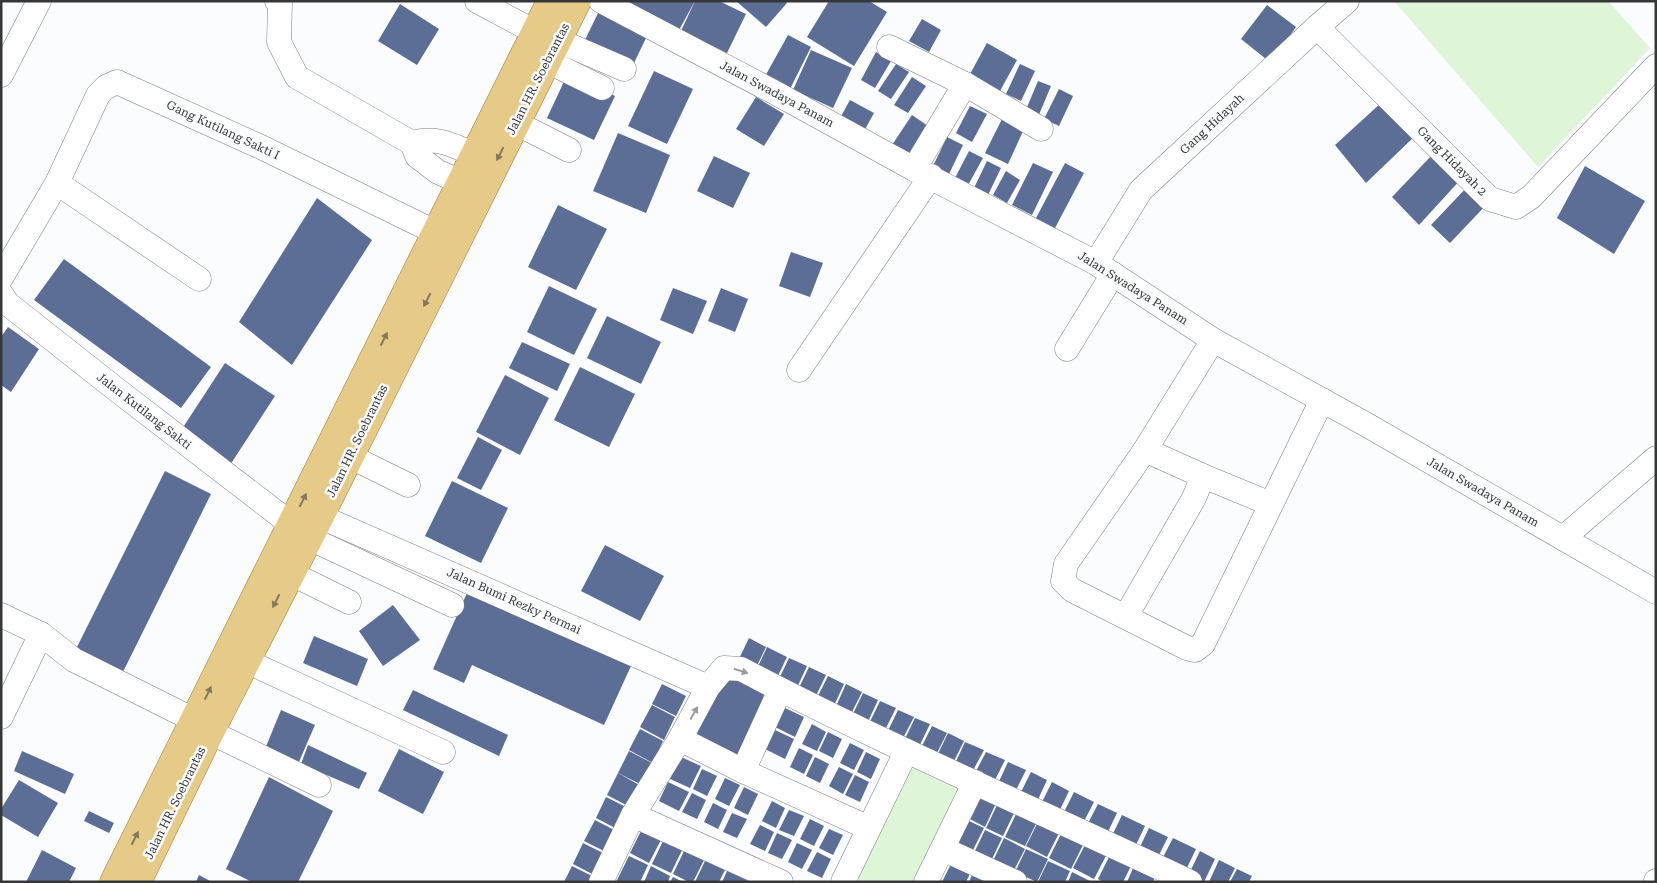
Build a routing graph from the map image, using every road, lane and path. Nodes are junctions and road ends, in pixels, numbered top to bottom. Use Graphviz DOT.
graph roads {
  1 [pos="39,1"];
  2 [pos="278,1"];
  3 [pos="477,1"];
  4 [pos="551,1"];
  5 [pos="577,1"];
  6 [pos="601,1"];
  7 [pos="1347,1"];
  8 [pos="1317,27"];
  9 [pos="546,45"];
  10 [pos="889,47"];
  11 [pos="1656,66"];
  12 [pos="624,69"];
  13 [pos="1,75"];
  14 [pos="965,84"];
  15 [pos="602,88"];
  16 [pos="516,123"];
  17 [pos="1041,129"];
  18 [pos="412,143"];
  19 [pos="568,150"];
  20 [pos="475,155"];
  21 [pos="923,172"];
  22 [pos="461,182"];
  23 [pos="57,183"];
  24 [pos="436,233"];
  25 [pos="1105,268"];
  26 [pos="1,278"];
  27 [pos="199,279"];
  28 [pos="4,304"];
  29 [pos="1213,340"];
  30 [pos="1067,349"];
  31 [pos="798,370"];
  32 [pos="379,373"];
  33 [pos="1322,400"];
  34 [pos="1145,450"];
  35 [pos="349,456"];
  36 [pos="1656,458"];
  37 [pos="1203,476"];
  38 [pos="408,485"];
  39 [pos="1271,504"];
  40 [pos="1563,538"];
  41 [pos="302,541"];
  42 [pos="1656,592"];
  43 [pos="349,602"];
  44 [pos="452,605"];
  45 [pos="1,615"];
  46 [pos="1126,616"];
  47 [pos="41,634"];
  48 [pos="246,661"];
  49 [pos="708,687"];
  50 [pos="780,690"];
  51 [pos="1,717"];
  52 [pos="202,726"];
  53 [pos="680,739"];
  54 [pos="443,752"];
  55 [pos="906,752"];
  56 [pos="743,771"];
  57 [pos="975,782"];
  58 [pos="319,785"];
  59 [pos="632,814"];
  60 [pos="869,828"];
  61 [pos="943,849"];
  62 [pos="114,882"];
  63 [pos="137,882"];
  64 [pos="601,882"];
  65 [pos="781,882"];
  66 [pos="843,882"];
  67 [pos="926,882"];
  68 [pos="1015,882"];
  69 [pos="1190,882"];
  1 -- 13 [label="street"];
  2 -- 18 [label="street"];
  3 -- 9 [label="street"];
  4 -- 9 [label="main road, Jalan HR. Soebrantas"];
  5 -- 9 [label="main road, Jalan HR. Soebrantas"];
  6 -- 21 [label="street, Jalan Swadaya Panam"];
  7 -- 8 [label="street, Gang Hidayah"];
  8 -- 11 [label="street, Gang Hidayah 2"];
  8 -- 25 [label="street, Gang Hidayah"];
  9 -- 12 [label="street"];
  9 -- 15 [label="street"];
  9 -- 16 [label="main road, Jalan HR. Soebrantas"];
  9 -- 20 [label="main road, Jalan HR. Soebrantas"];
  10 -- 14 [label="street"];
  14 -- 17 [label="street"];
  14 -- 21 [label="street"];
  16 -- 19 [label="street"];
  16 -- 32 [label="main road, Jalan HR. Soebrantas, one-way"];
  18 -- 20 [label="street"];
  18 -- 22 [label="street"];
  20 -- 22 [label="main road, Jalan HR. Soebrantas"];
  21 -- 25 [label="street, Jalan Swadaya Panam"];
  21 -- 31 [label="street"];
  22 -- 24 [label="main road, Jalan HR. Soebrantas"];
  23 -- 24 [label="street, Gang Kutilang Sakti I"];
  23 -- 26 [label="street, Gang Kutilang Sakti I"];
  23 -- 27 [label="street"];
  32 -- 24 [label="main road, Jalan HR. Soebrantas, one-way"];
  25 -- 29 [label="street, Jalan Swadaya Panam"];
  25 -- 30 [label="street, Gang Hidayah"];
  28 -- 41 [label="street, Jalan Kutilang Sakti"];
  29 -- 33 [label="street, Jalan Swadaya Panam"];
  29 -- 34 [label="street"];
  32 -- 35 [label="main road, Jalan HR. Soebrantas"];
  41 -- 32 [label="main road, Jalan HR. Soebrantas, one-way"];
  33 -- 39 [label="street"];
  33 -- 40 [label="street, Jalan Swadaya Panam"];
  34 -- 37 [label="street"];
  34 -- 46 [label="street"];
  35 -- 38 [label="street"];
  35 -- 41 [label="main road, Jalan HR. Soebrantas"];
  36 -- 40 [label="street"];
  37 -- 39 [label="street"];
  37 -- 46 [label="street"];
  39 -- 46 [label="street"];
  40 -- 42 [label="street, Jalan Swadaya Panam"];
  41 -- 43 [label="street"];
  41 -- 44 [label="street"];
  41 -- 48 [label="main road, Jalan HR. Soebrantas, one-way"];
  41 -- 49 [label="street, Jalan Bumi Rezky Permai"];
  52 -- 41 [label="main road, Jalan HR. Soebrantas, one-way"];
  45 -- 47 [label="street"];
  47 -- 51 [label="street"];
  47 -- 52 [label="street"];
  48 -- 52 [label="main road, Jalan HR. Soebrantas"];
  48 -- 54 [label="street"];
  49 -- 50 [label="street, one-way"];
  53 -- 49 [label="street, one-way"];
  50 -- 55 [label="street"];
  50 -- 56 [label="street"];
  52 -- 58 [label="street"];
  62 -- 52 [label="main road, Jalan HR. Soebrantas, one-way"];
  52 -- 63 [label="main road, Jalan HR. Soebrantas"];
  53 -- 56 [label="street"];
  53 -- 59 [label="street"];
  55 -- 57 [label="street"];
  55 -- 60 [label="street"];
  56 -- 60 [label="street"];
  57 -- 61 [label="street"];
  57 -- 69 [label="street"];
  59 -- 64 [label="street"];
  59 -- 65 [label="street"];
  60 -- 66 [label="street"];
  61 -- 67 [label="street"];
  61 -- 68 [label="street"];
}
